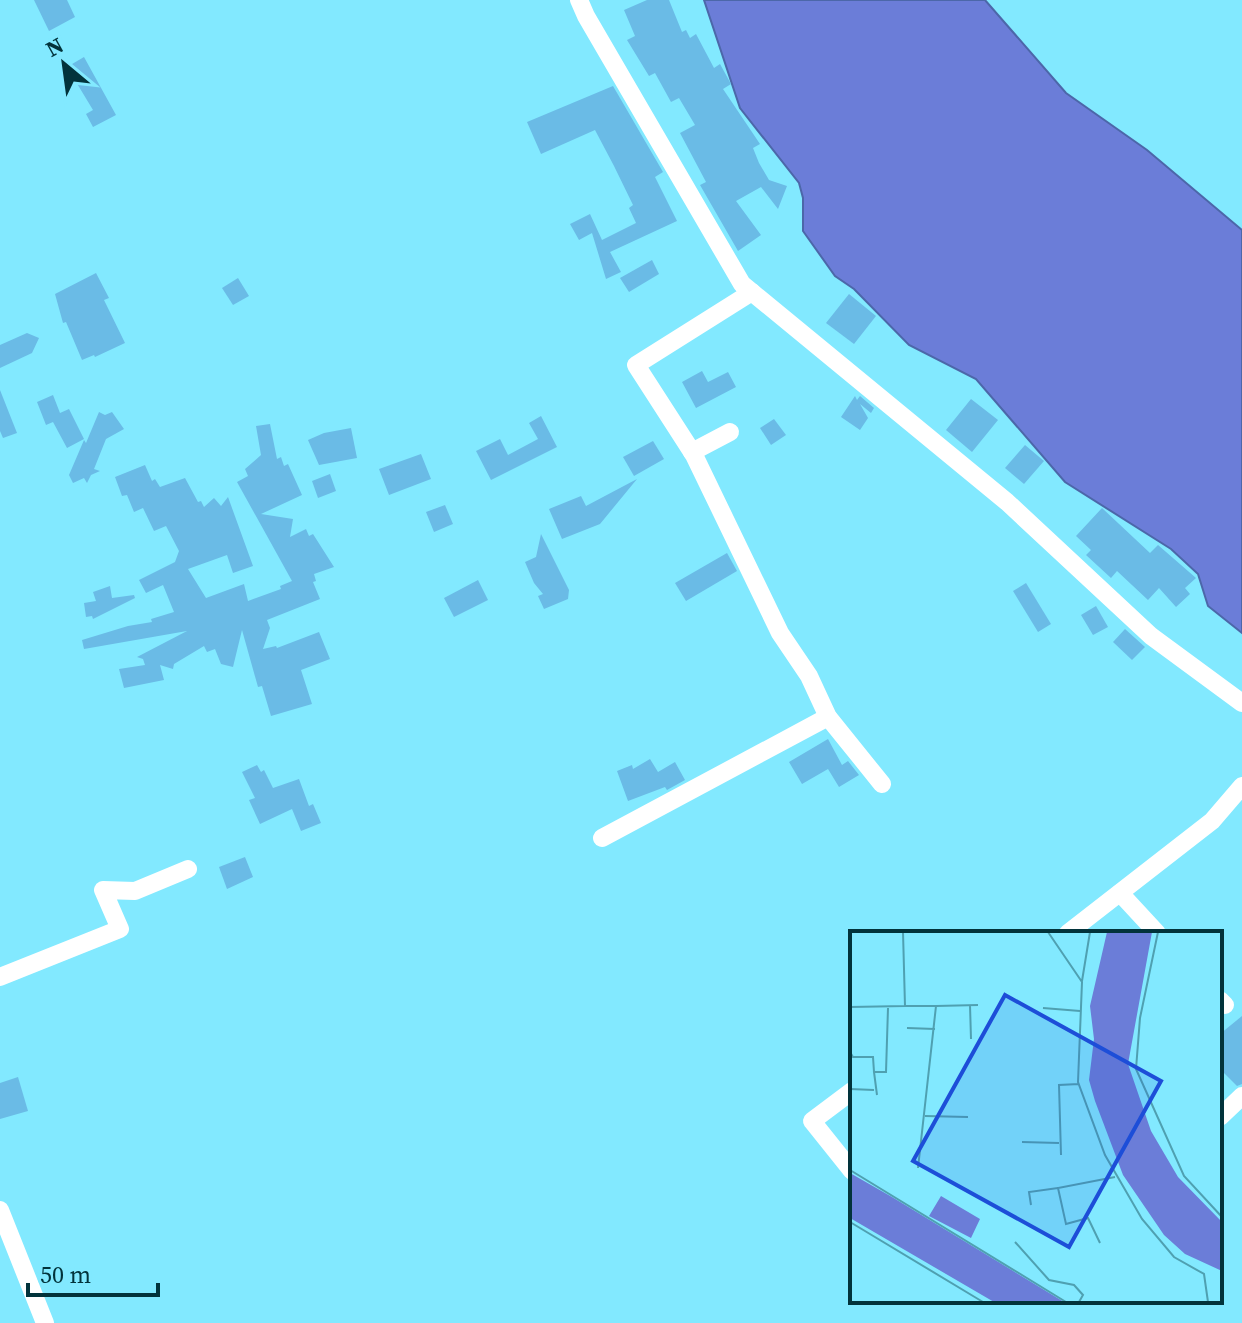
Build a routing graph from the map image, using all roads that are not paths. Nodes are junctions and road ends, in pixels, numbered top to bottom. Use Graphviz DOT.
graph roads {
  1 [pos="579,0"];
  2 [pos="752,292"];
  3 [pos="730,432"];
  4 [pos="692,452"];
  5 [pos="1242,703"];
  6 [pos="828,717"];
  7 [pos="882,784"];
  8 [pos="1242,786"];
  9 [pos="602,838"];
  10 [pos="188,869"];
  11 [pos="1120,893"];
  12 [pos="1071,931"];
  13 [pos="1155,931"];
  14 [pos="0,977"];
  15 [pos="850,1092"];
  16 [pos="1242,1096"];
  17 [pos="1222,1115"];
  18 [pos="850,1168"];
  19 [pos="0,1210"];
  20 [pos="45,1323"];
  1 -- 2 [label="street"];
  2 -- 4 [label="street"];
  2 -- 5 [label="street"];
  3 -- 4 [label="street"];
  4 -- 6 [label="street"];
  6 -- 7 [label="street"];
  6 -- 9 [label="street"];
  8 -- 11 [label="street"];
  10 -- 14 [label="street"];
  11 -- 12 [label="street"];
  11 -- 13 [label="street"];
  15 -- 18 [label="street"];
  16 -- 17 [label="street"];
  19 -- 20 [label="street"];
}
